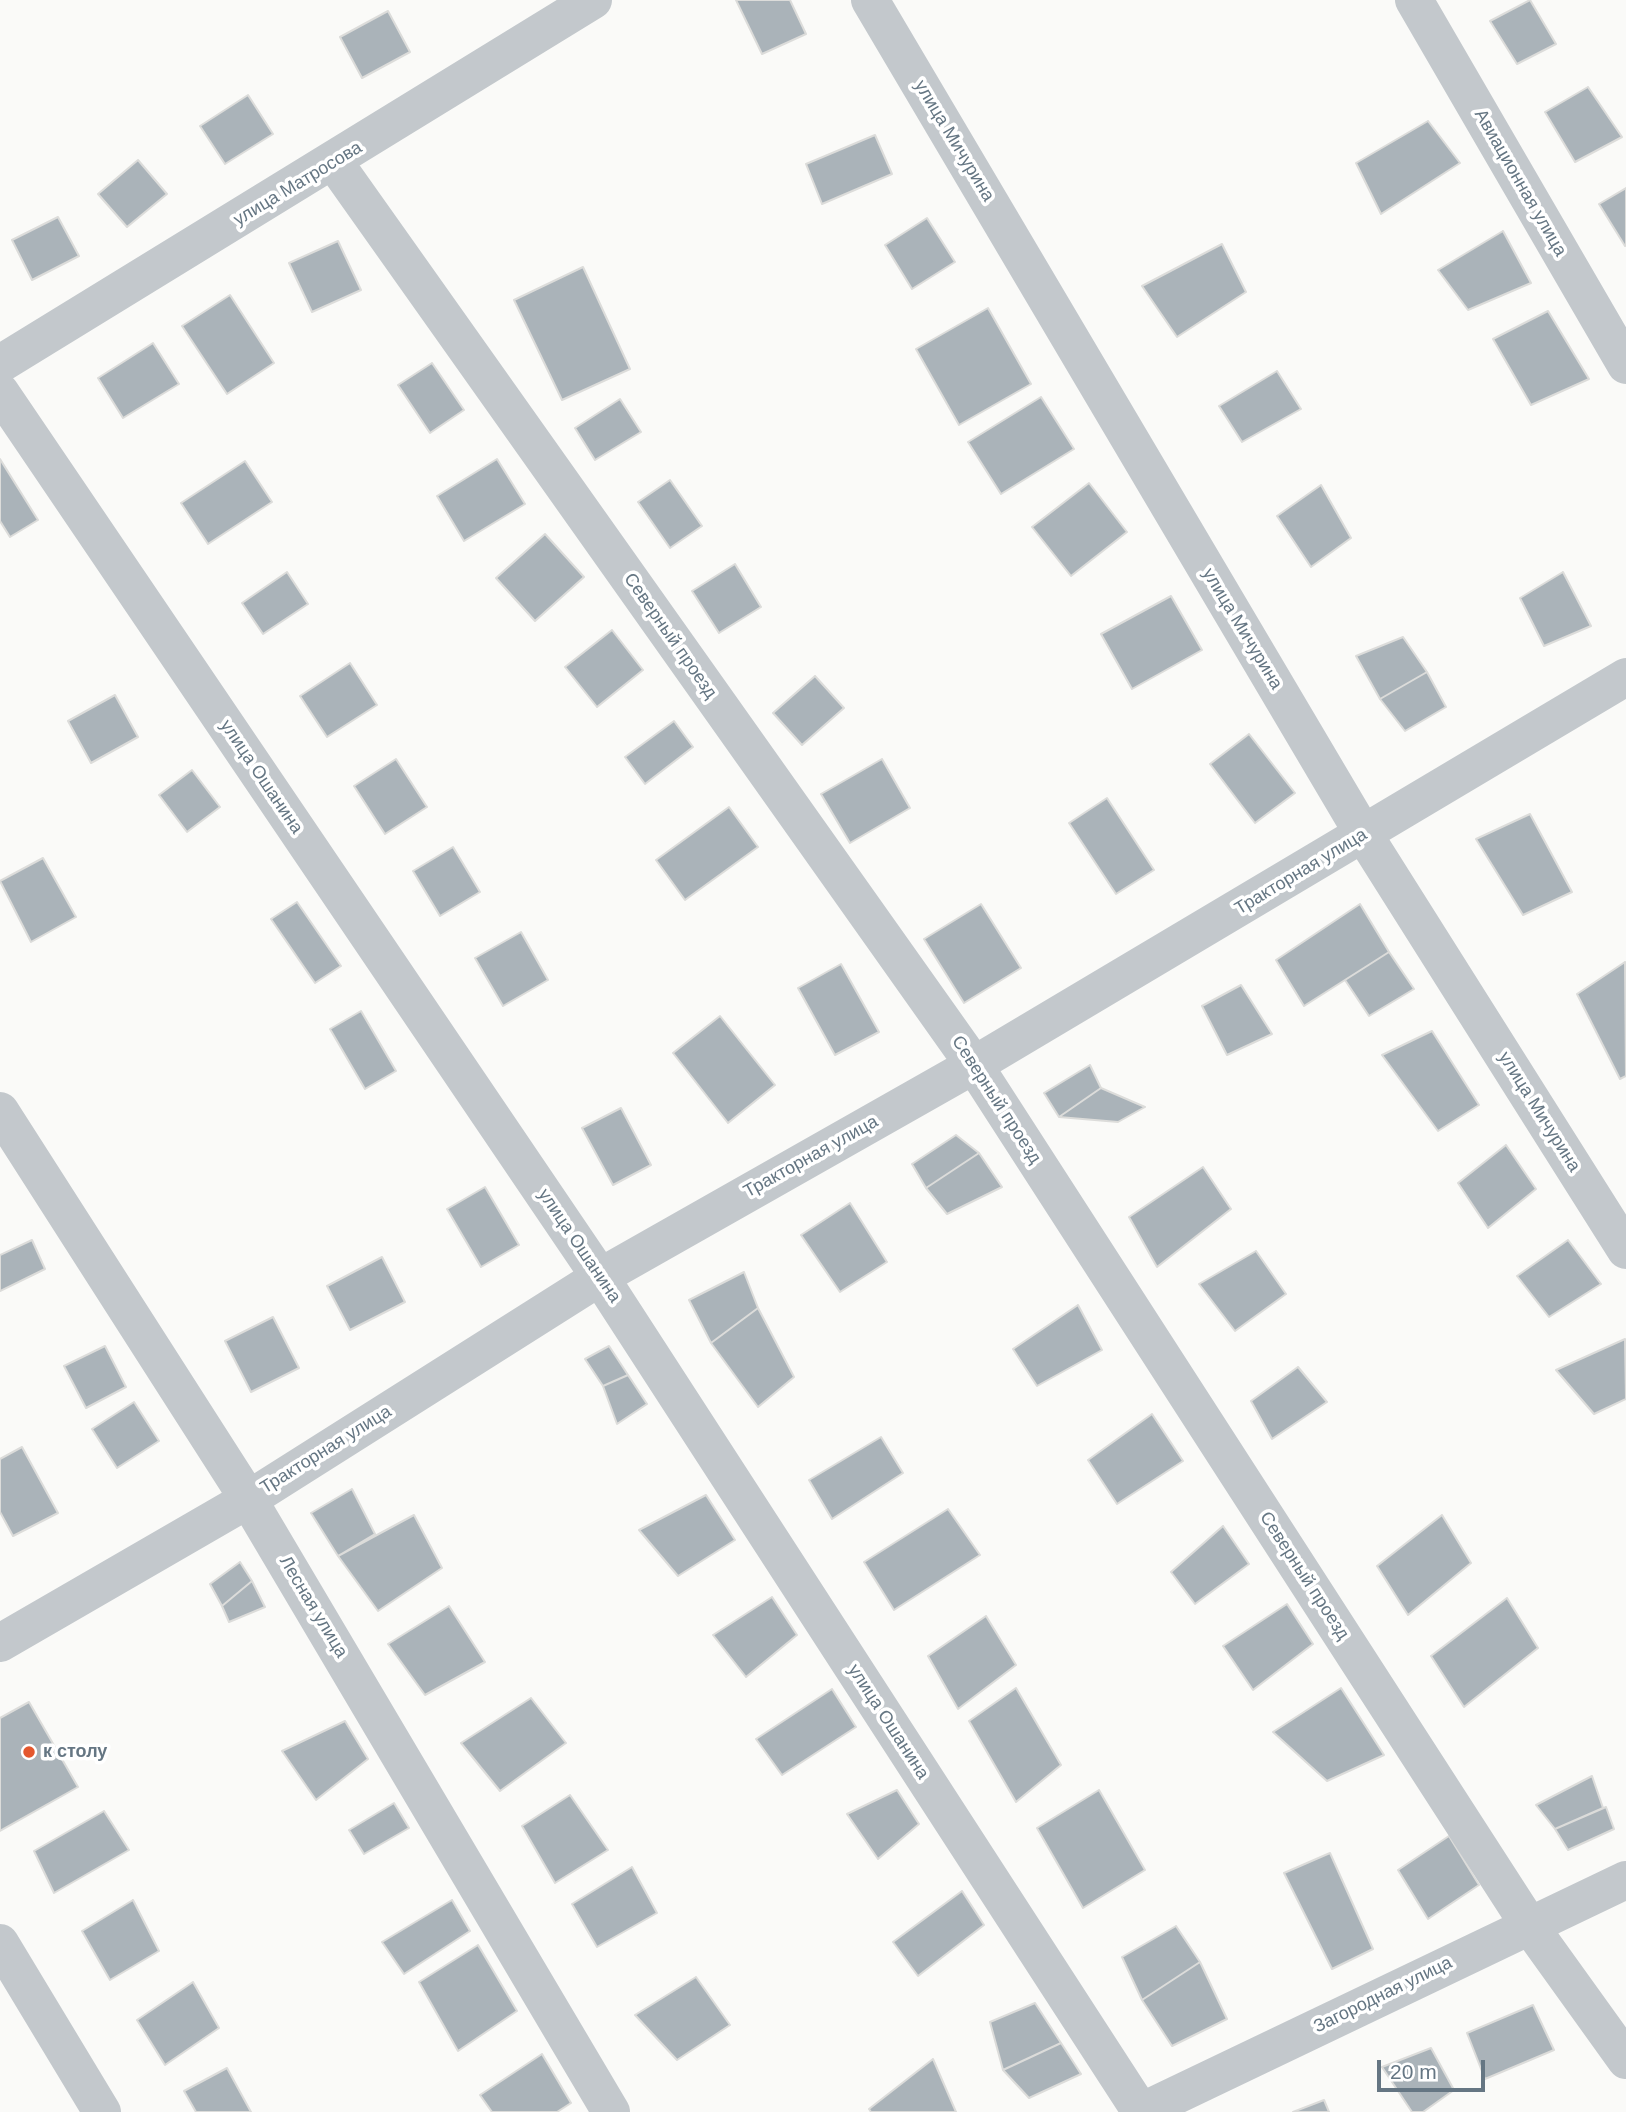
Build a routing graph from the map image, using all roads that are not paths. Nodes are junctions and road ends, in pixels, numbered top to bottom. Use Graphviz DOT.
graph roads {
  1 [pos="593,0"];
  2 [pos="870,0"];
  3 [pos="1414,0"];
  4 [pos="334,162"];
  5 [pos="0,364"];
  6 [pos="1626,365"];
  7 [pos="0,392"];
  8 [pos="1626,677"];
  9 [pos="1364,835"];
  10 [pos="974,1065"];
  11 [pos="0,1111"];
  12 [pos="1626,1250"];
  13 [pos="600,1277"];
  14 [pos="249,1500"];
  15 [pos="0,1643"];
  16 [pos="1626,1880"];
  17 [pos="1529,1925"];
  18 [pos="0,1943"];
  19 [pos="1626,2060"];
  20 [pos="102,2112"];
  21 [pos="611,2112"];
  22 [pos="1141,2112"];
  1 -- 4 [label="street, улица Матросова"];
  2 -- 9 [label="street, улица Мичурина"];
  3 -- 6 [label="street, Авиационная улица"];
  4 -- 5 [label="street, улица Матросова"];
  4 -- 10 [label="street, Северный проезд"];
  7 -- 13 [label="street, улица Ошанина"];
  8 -- 9 [label="street, Тракторная улица"];
  9 -- 10 [label="street, Тракторная улица"];
  9 -- 12 [label="street, улица Мичурина"];
  10 -- 13 [label="street, Тракторная улица"];
  10 -- 17 [label="street, Северный проезд"];
  11 -- 14 [label="street, Лесная улица"];
  13 -- 14 [label="street, Тракторная улица"];
  13 -- 22 [label="street, улица Ошанина"];
  14 -- 15 [label="street, Тракторная улица"];
  14 -- 21 [label="street, Лесная улица"];
  16 -- 17 [label="street, Загородная улица"];
  17 -- 19 [label="street, Северный проезд"];
  17 -- 22 [label="street, Загородная улица"];
  18 -- 20 [label="street"];
}
